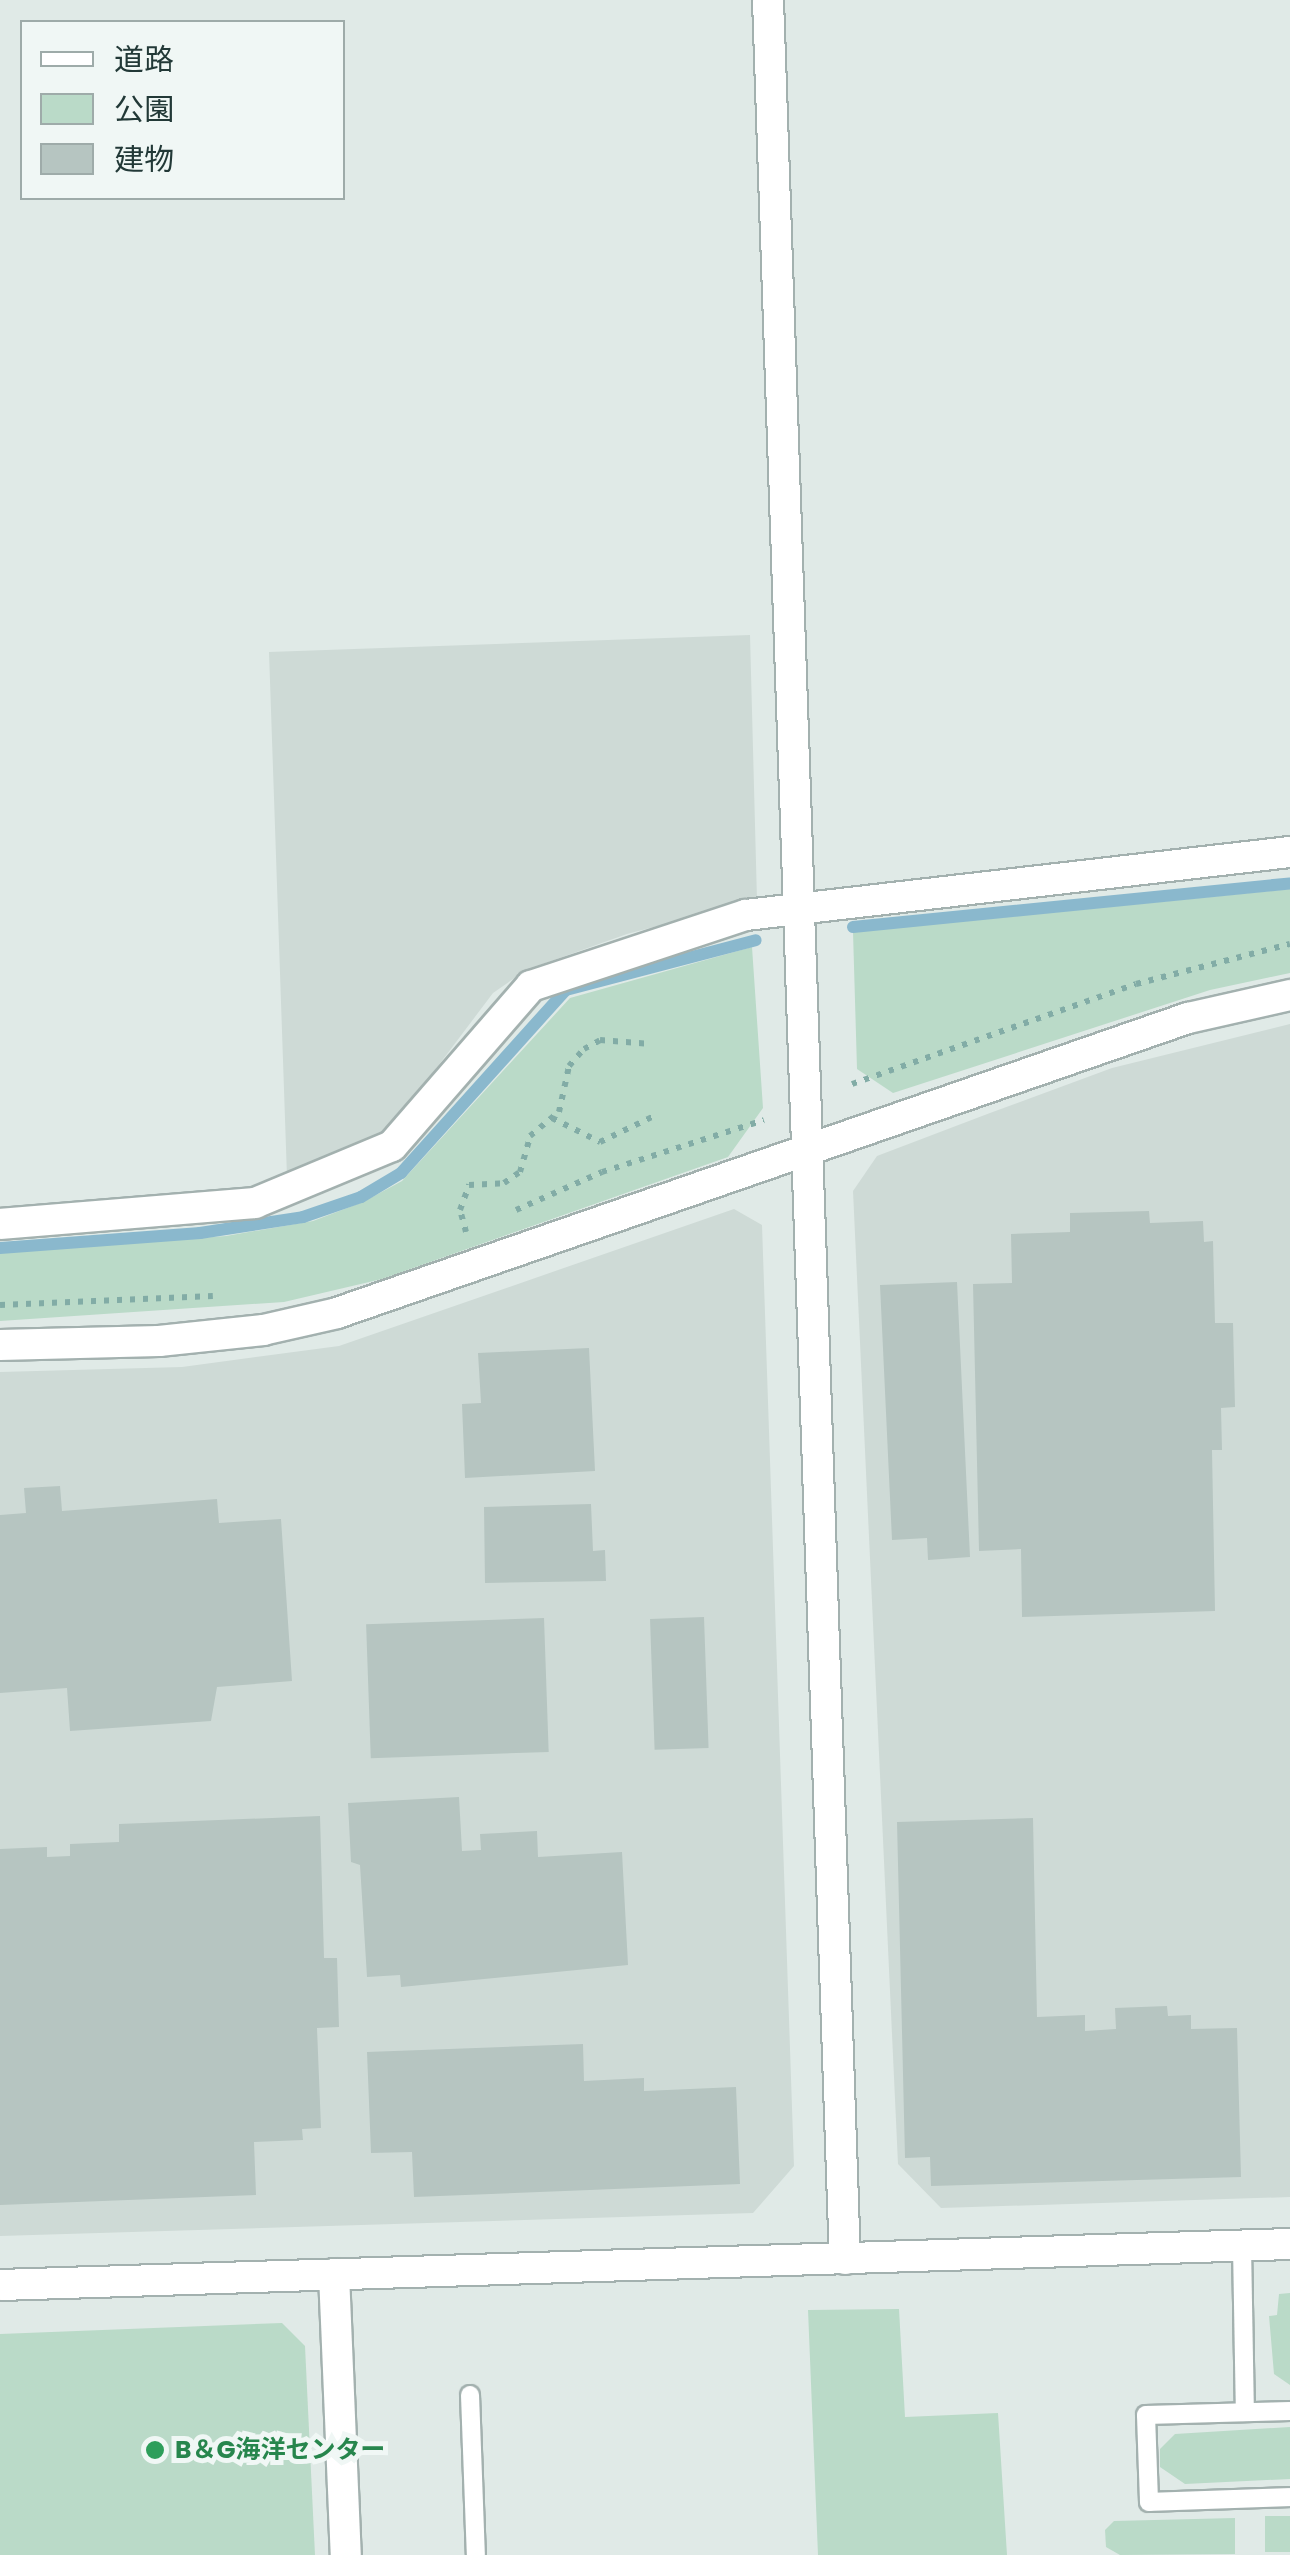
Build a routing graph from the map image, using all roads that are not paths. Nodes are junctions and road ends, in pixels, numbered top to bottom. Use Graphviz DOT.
graph roads {
  1 [pos="768,0"];
  2 [pos="1290,852"];
  3 [pos="802,909"];
  4 [pos="1290,995"];
  5 [pos="812,1151"];
  6 [pos="0,1224"];
  7 [pos="0,1345"];
  8 [pos="1290,2244"];
  9 [pos="1242,2246"];
  10 [pos="845,2258"];
  11 [pos="334,2274"];
  12 [pos="0,2285"];
  13 [pos="470,2395"];
  14 [pos="1290,2411"];
  15 [pos="1244,2412"];
  16 [pos="1290,2497"];
  17 [pos="346,2555"];
  18 [pos="476,2555"];
  1 -- 3 [label="street"];
  2 -- 3 [label="street"];
  3 -- 5 [label="street"];
  3 -- 6 [label="street"];
  4 -- 5 [label="street"];
  5 -- 7 [label="street"];
  5 -- 10 [label="street"];
  8 -- 9 [label="street"];
  9 -- 10 [label="street"];
  9 -- 15 [label="lane"];
  10 -- 11 [label="street"];
  11 -- 12 [label="street"];
  11 -- 17 [label="street"];
  13 -- 18 [label="lane"];
  14 -- 15 [label="lane"];
  15 -- 16 [label="lane"];
}
